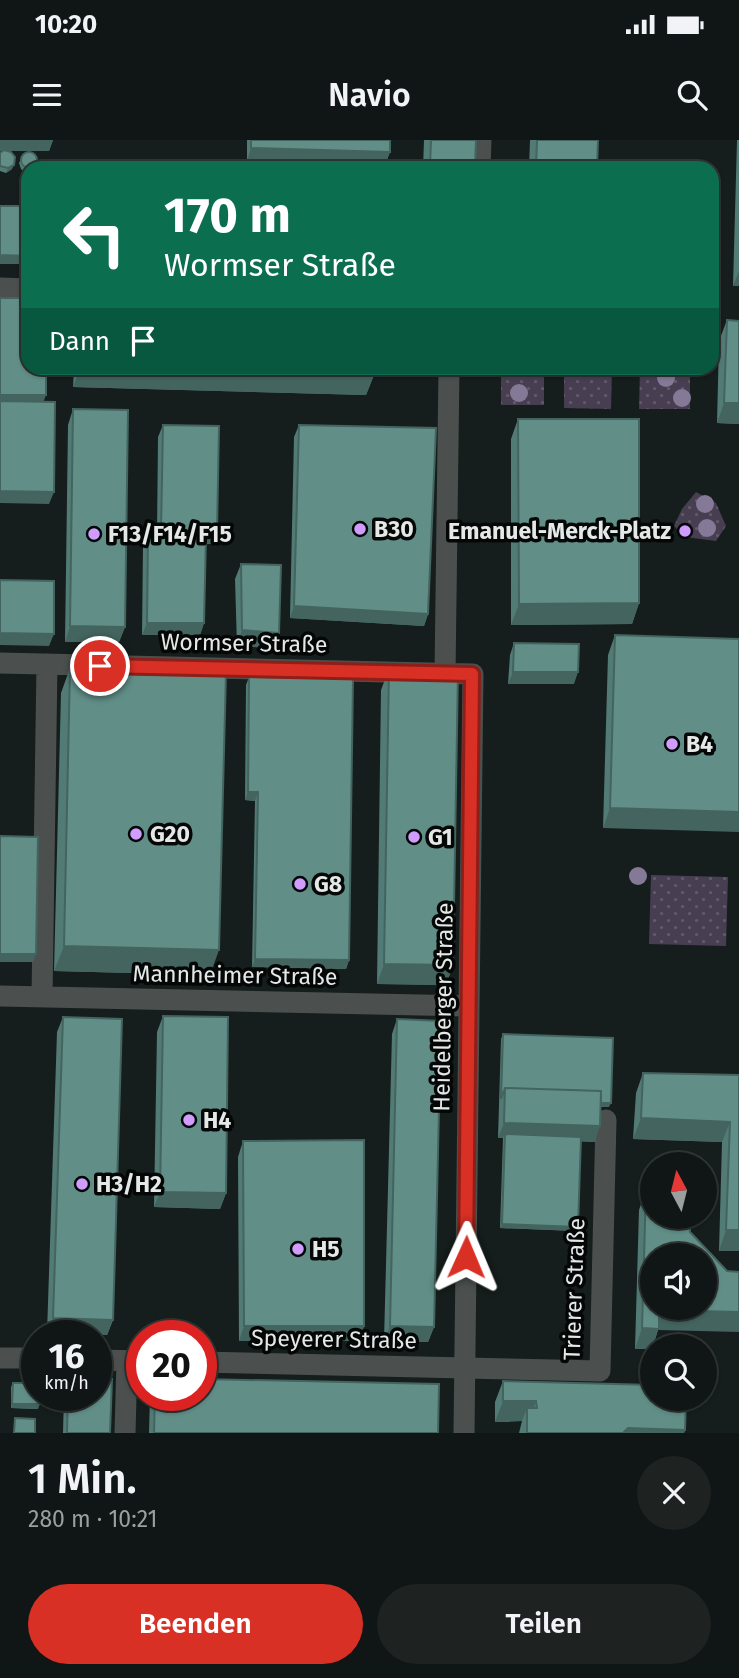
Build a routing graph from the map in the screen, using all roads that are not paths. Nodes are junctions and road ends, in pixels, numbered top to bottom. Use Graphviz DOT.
graph roads {
  1 [pos="481,140"];
  2 [pos="480,161"];
  3 [pos="0,288"];
  4 [pos="21,289"];
  5 [pos="449,375"];
  6 [pos="0,663"];
  7 [pos="47,664"];
  8 [pos="444,674"];
  9 [pos="0,996"];
  10 [pos="42,997"];
  11 [pos="470,1006"];
  12 [pos="606,1120"];
  13 [pos="0,1358"];
  14 [pos="21,1359"];
  15 [pos="217,1362"];
  16 [pos="465,1368"];
  17 [pos="128,1411"];
  18 [pos="125,1433"];
  19 [pos="464,1433"];
  1 -- 2 [label="lane"];
  3 -- 4 [label="lane"];
  5 -- 8 [label="lane"];
  6 -- 7 [label="lane, Wormser Straße"];
  7 -- 8 [label="lane, Wormser Straße"];
  7 -- 10 [label="lane"];
  8 -- 11 [label="lane, Heidelberger Straße"];
  9 -- 10 [label="lane, Mannheimer Straße"];
  10 -- 11 [label="lane, Mannheimer Straße"];
  11 -- 16 [label="lane, Heidelberger Straße"];
  12 -- 16 [label="lane, Trierer Straße"];
  13 -- 14 [label="lane"];
  15 -- 16 [label="lane, Speyerer Straße"];
  16 -- 19 [label="lane, Heidelberger Straße"];
  17 -- 18 [label="lane"];
}
